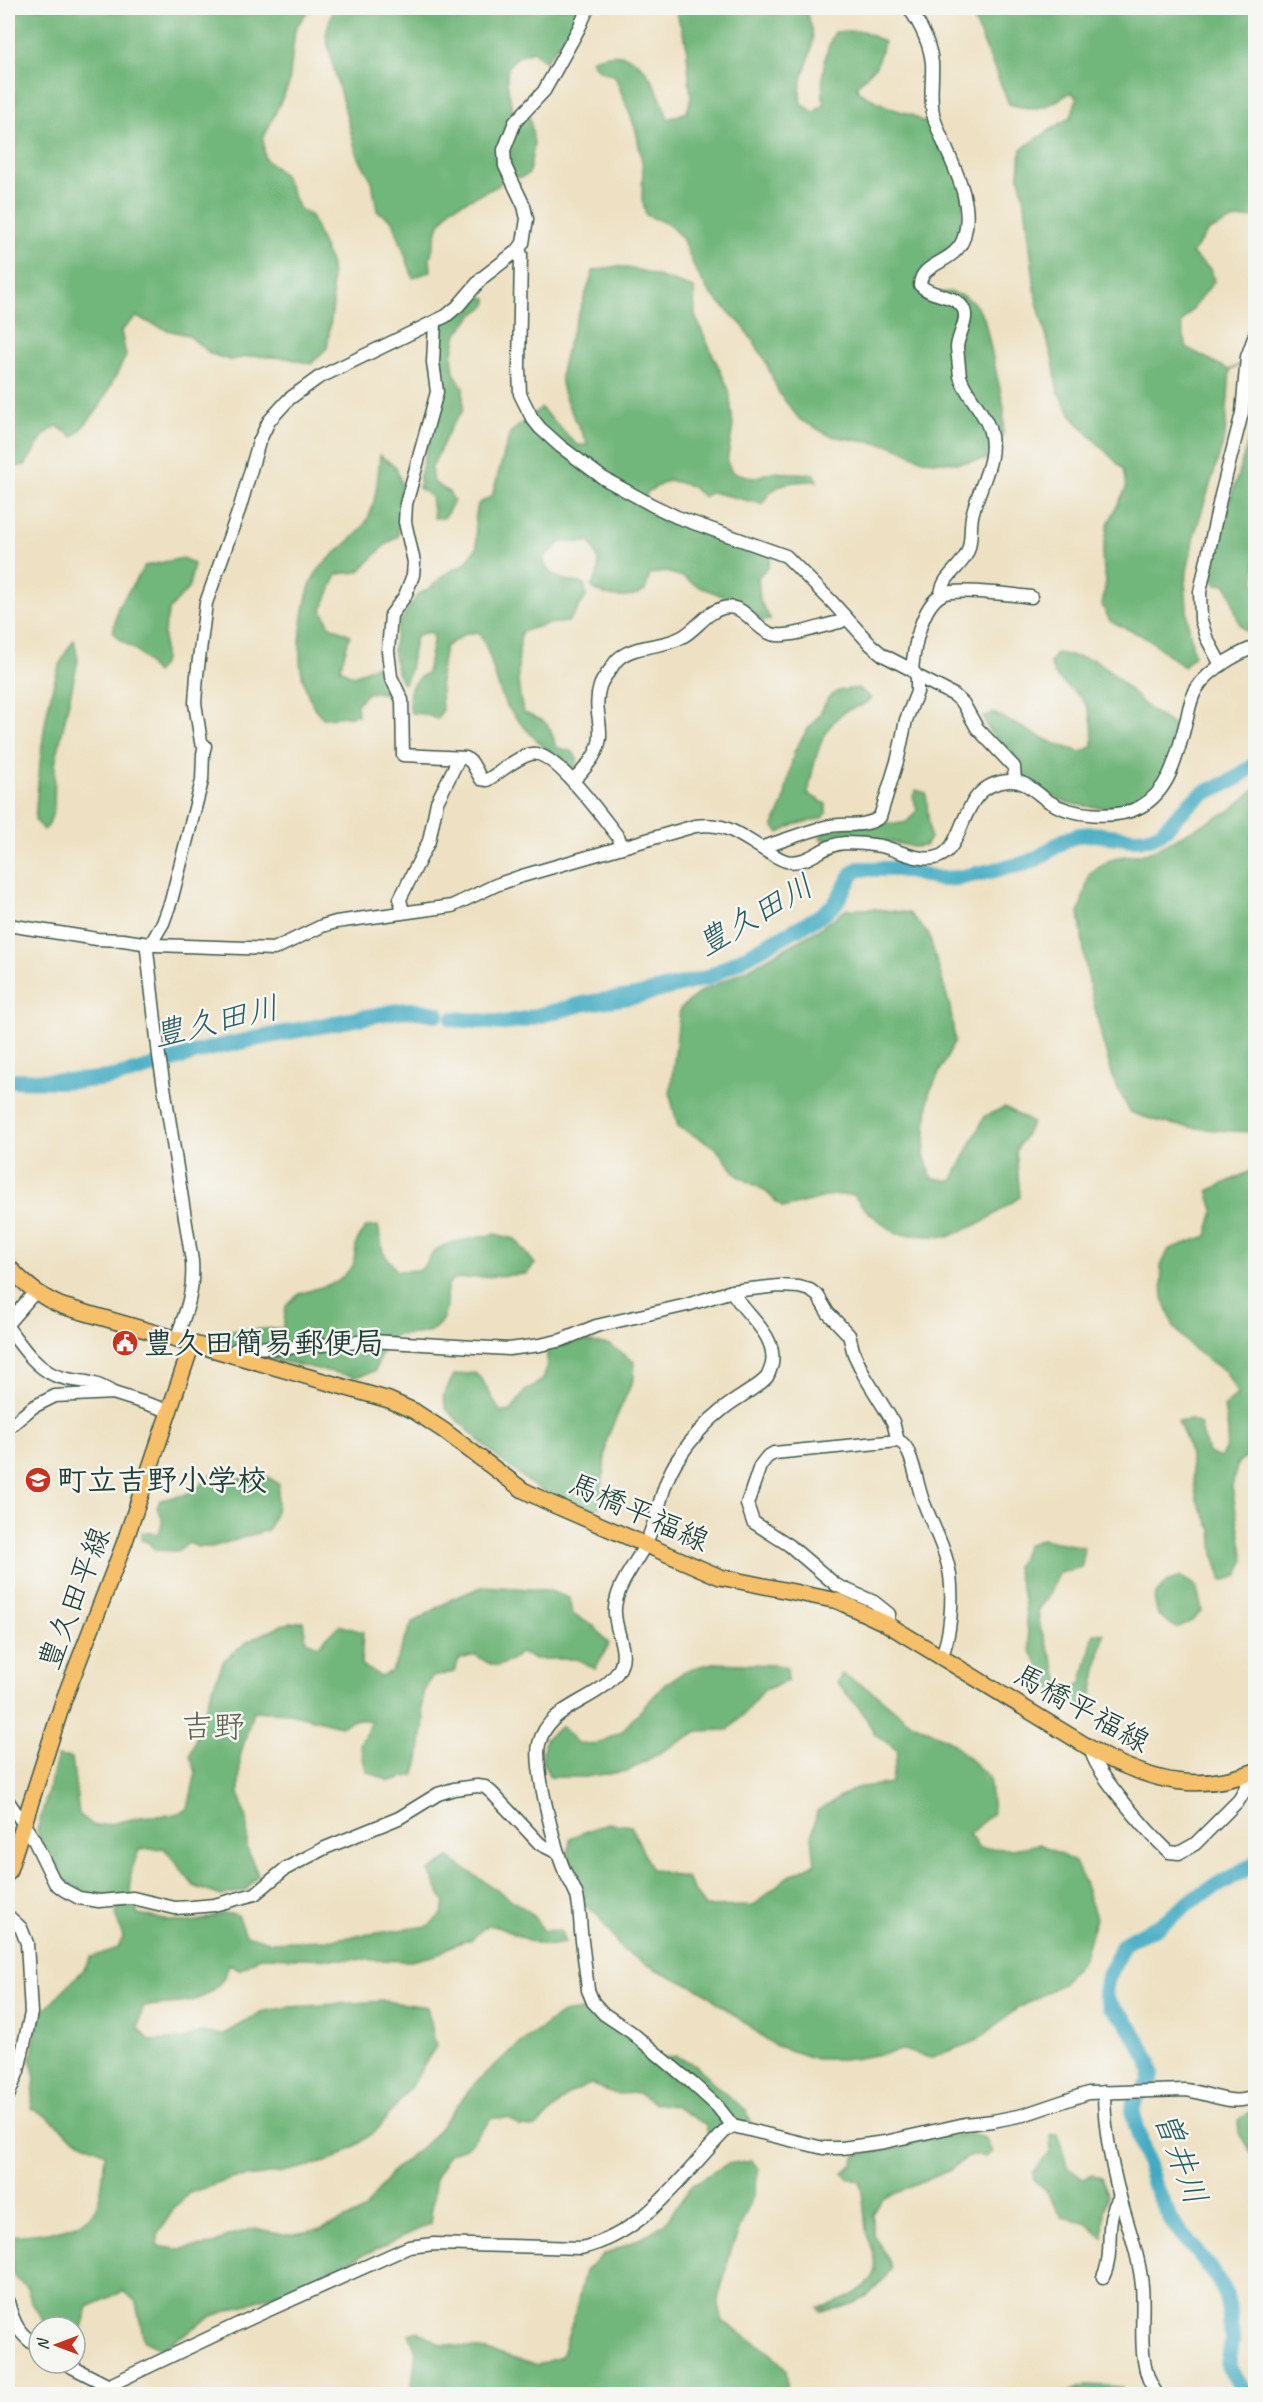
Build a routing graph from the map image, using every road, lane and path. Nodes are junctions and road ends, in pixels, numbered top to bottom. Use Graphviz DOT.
graph roads {
  1 [pos="588,8"];
  2 [pos="909,8"];
  3 [pos="518,250"];
  4 [pos="435,323"];
  5 [pos="1256,332"];
  6 [pos="941,595"];
  7 [pos="1031,597"];
  8 [pos="846,618"];
  9 [pos="1256,647"];
  10 [pos="1221,665"];
  11 [pos="915,673"];
  12 [pos="459,758"];
  13 [pos="572,780"];
  14 [pos="1016,781"];
  15 [pos="621,847"];
  16 [pos="763,849"];
  17 [pos="403,912"];
  18 [pos="8,925"];
  19 [pos="150,944"];
  20 [pos="8,1266"];
  21 [pos="732,1291"];
  22 [pos="35,1292"];
  23 [pos="8,1323"];
  24 [pos="8,1328"];
  25 [pos="176,1338"];
  26 [pos="192,1344"];
  27 [pos="230,1355"];
  28 [pos="112,1393"];
  29 [pos="170,1411"];
  30 [pos="8,1428"];
  31 [pos="898,1441"];
  32 [pos="645,1546"];
  33 [pos="887,1624"];
  34 [pos="941,1657"];
  35 [pos="1091,1749"];
  36 [pos="1252,1773"];
  37 [pos="8,1801"];
  38 [pos="24,1824"];
  39 [pos="558,1852"];
  40 [pos="8,1872"];
  41 [pos="8,1916"];
  42 [pos="1104,2092"];
  43 [pos="1256,2094"];
  44 [pos="8,2096"];
  45 [pos="734,2126"];
  46 [pos="1120,2197"];
  47 [pos="1103,2277"];
  48 [pos="8,2302"];
  49 [pos="27,2340"];
  50 [pos="87,2375"];
  51 [pos="111,2387"];
  52 [pos="91,2394"];
  53 [pos="1157,2394"];
  1 -- 3 [label="street"];
  2 -- 6 [label="street"];
  3 -- 4 [label="street"];
  3 -- 8 [label="street"];
  4 -- 12 [label="street"];
  4 -- 19 [label="street"];
  5 -- 10 [label="street"];
  6 -- 7 [label="street"];
  6 -- 11 [label="street"];
  8 -- 11 [label="street"];
  8 -- 13 [label="street"];
  9 -- 10 [label="street"];
  10 -- 14 [label="street"];
  11 -- 14 [label="street"];
  11 -- 16 [label="street"];
  12 -- 13 [label="street"];
  12 -- 17 [label="street"];
  13 -- 15 [label="street"];
  14 -- 16 [label="street"];
  15 -- 16 [label="street"];
  15 -- 17 [label="street"];
  17 -- 19 [label="street"];
  18 -- 19 [label="street"];
  19 -- 25 [label="street"];
  20 -- 22 [label="main road, 馬橋平福線"];
  21 -- 27 [label="street"];
  21 -- 31 [label="street"];
  21 -- 32 [label="street"];
  22 -- 23 [label="street"];
  22 -- 25 [label="main road, 馬橋平福線"];
  24 -- 28 [label="street"];
  25 -- 26 [label="main road, 馬橋平福線"];
  26 -- 27 [label="main road, 馬橋平福線"];
  26 -- 29 [label="main road, 豊久田平線"];
  27 -- 32 [label="main road, 馬橋平福線"];
  28 -- 29 [label="street"];
  28 -- 30 [label="street"];
  29 -- 38 [label="main road, 豊久田平線"];
  31 -- 33 [label="street"];
  31 -- 34 [label="street"];
  32 -- 33 [label="main road, 馬橋平福線"];
  32 -- 39 [label="street"];
  33 -- 34 [label="main road, 馬橋平福線"];
  34 -- 35 [label="main road, 馬橋平福線"];
  35 -- 36 [label="main road, 馬橋平福線"];
  35 -- 36 [label="street"];
  37 -- 38 [label="street"];
  38 -- 39 [label="street"];
  38 -- 40 [label="main road, 豊久田平線"];
  39 -- 45 [label="street"];
  41 -- 44 [label="street"];
  42 -- 43 [label="street"];
  42 -- 45 [label="street"];
  42 -- 46 [label="street"];
  45 -- 51 [label="street"];
  46 -- 47 [label="street"];
  46 -- 53 [label="street"];
  48 -- 49 [label="street"];
  50 -- 51 [label="street"];
  51 -- 52 [label="street"];
}
